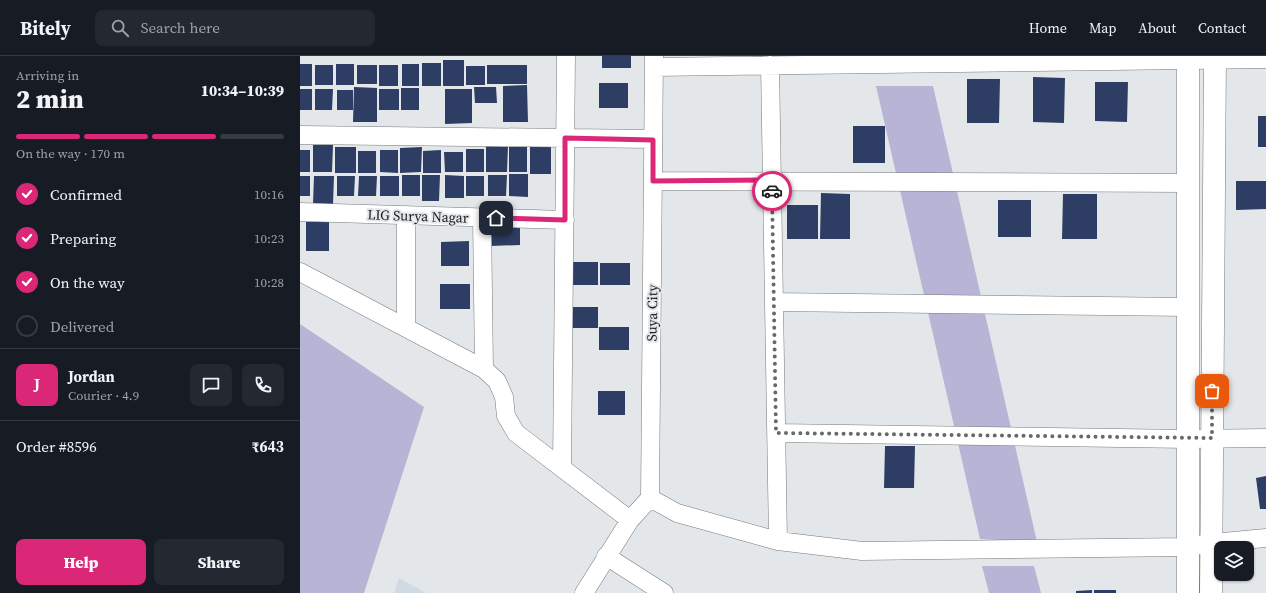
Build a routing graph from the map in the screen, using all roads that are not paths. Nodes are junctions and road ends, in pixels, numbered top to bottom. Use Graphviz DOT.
graph roads {
  1 [pos="566,56"];
  2 [pos="1188,58"];
  3 [pos="1215,58"];
  4 [pos="1266,59"];
  5 [pos="654,61"];
  6 [pos="770,65"];
  7 [pos="300,135"];
  8 [pos="565,138"];
  9 [pos="653,140"];
  10 [pos="772,180"];
  11 [pos="653,181"];
  12 [pos="1188,183"];
  13 [pos="300,212"];
  14 [pos="406,215"];
  15 [pos="482,218"];
  16 [pos="565,220"];
  17 [pos="300,272"];
  18 [pos="774,302"];
  19 [pos="1188,307"];
  20 [pos="406,328"];
  21 [pos="484,369"];
  22 [pos="776,433"];
  23 [pos="1212,438"];
  24 [pos="1266,438"];
  25 [pos="1188,439"];
  26 [pos="562,468"];
  27 [pos="650,498"];
  28 [pos="630,520"];
  29 [pos="1266,538"];
  30 [pos="778,541"];
  31 [pos="1212,542"];
  32 [pos="1187,547"];
  33 [pos="606,556"];
  34 [pos="584,593"];
  35 [pos="664,593"];
  36 [pos="1188,593"];
  37 [pos="1211,593"];
  1 -- 8 [label="street"];
  2 -- 3 [label="street"];
  2 -- 6 [label="street"];
  2 -- 12 [label="street"];
  3 -- 4 [label="street"];
  3 -- 23 [label="street"];
  5 -- 6 [label="street"];
  5 -- 9 [label="street, Suya City"];
  6 -- 10 [label="street"];
  7 -- 8 [label="street"];
  8 -- 9 [label="street"];
  8 -- 16 [label="street"];
  9 -- 11 [label="street, Suya City"];
  10 -- 11 [label="street"];
  10 -- 12 [label="street"];
  10 -- 18 [label="street"];
  11 -- 27 [label="street, Suya City"];
  12 -- 19 [label="street"];
  13 -- 14 [label="street, LIG Surya Nagar"];
  14 -- 15 [label="street, LIG Surya Nagar"];
  14 -- 20 [label="street"];
  15 -- 16 [label="street, LIG Surya Nagar"];
  15 -- 21 [label="street"];
  16 -- 26 [label="street"];
  17 -- 20 [label="street"];
  18 -- 19 [label="street"];
  18 -- 22 [label="street"];
  19 -- 25 [label="street"];
  20 -- 21 [label="street"];
  21 -- 26 [label="street"];
  22 -- 25 [label="street"];
  22 -- 30 [label="street"];
  23 -- 24 [label="street"];
  23 -- 25 [label="street"];
  23 -- 31 [label="street"];
  25 -- 32 [label="street"];
  26 -- 28 [label="street"];
  27 -- 28 [label="street"];
  27 -- 30 [label="street"];
  28 -- 33 [label="street"];
  29 -- 31 [label="street"];
  30 -- 32 [label="street"];
  31 -- 32 [label="street"];
  31 -- 37 [label="street"];
  32 -- 36 [label="street"];
  33 -- 34 [label="street"];
  33 -- 35 [label="street"];
}
